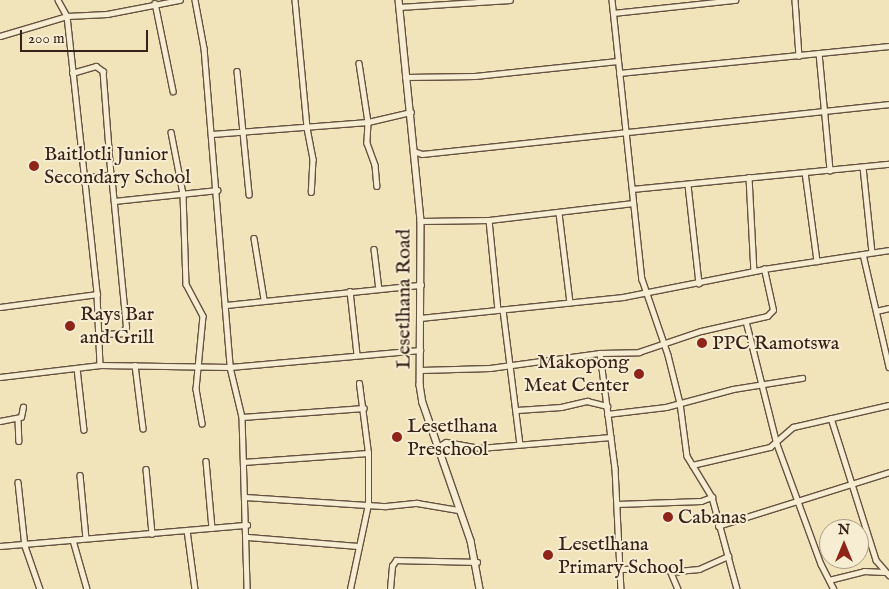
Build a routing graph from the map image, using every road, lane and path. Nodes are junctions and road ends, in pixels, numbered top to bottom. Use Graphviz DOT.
graph roads {
  1 [pos="58,0"];
  2 [pos="174,0"];
  3 [pos="180,0"];
  4 [pos="195,0"];
  5 [pos="295,0"];
  6 [pos="398,0"];
  7 [pos="510,0"];
  8 [pos="612,0"];
  9 [pos="688,0"];
  10 [pos="735,0"];
  11 [pos="795,0"];
  12 [pos="155,3"];
  13 [pos="685,5"];
  14 [pos="399,7"];
  15 [pos="613,13"];
  16 [pos="67,16"];
  17 [pos="0,36"];
  18 [pos="889,46"];
  19 [pos="819,54"];
  20 [pos="799,56"];
  21 [pos="617,61"];
  22 [pos="359,62"];
  23 [pos="237,72"];
  24 [pos="72,73"];
  25 [pos="619,73"];
  26 [pos="406,77"];
  27 [pos="173,91"];
  28 [pos="889,104"];
  29 [pos="411,112"];
  30 [pos="825,112"];
  31 [pos="368,122"];
  32 [pos="307,128"];
  33 [pos="625,130"];
  34 [pos="171,132"];
  35 [pos="212,134"];
  36 [pos="244,134"];
  37 [pos="413,151"];
  38 [pos="889,164"];
  39 [pos="863,167"];
  40 [pos="830,170"];
  41 [pos="805,172"];
  42 [pos="111,175"];
  43 [pos="749,177"];
  44 [pos="83,178"];
  45 [pos="688,185"];
  46 [pos="377,186"];
  47 [pos="217,190"];
  48 [pos="632,190"];
  49 [pos="312,192"];
  50 [pos="183,194"];
  51 [pos="248,194"];
  52 [pos="114,201"];
  53 [pos="633,203"];
  54 [pos="559,213"];
  55 [pos="490,220"];
  56 [pos="421,221"];
  57 [pos="254,238"];
  58 [pos="374,249"];
  59 [pos="889,250"];
  60 [pos="872,252"];
  61 [pos="863,254"];
  62 [pos="817,261"];
  63 [pos="764,269"];
  64 [pos="754,271"];
  65 [pos="699,283"];
  66 [pos="421,285"];
  67 [pos="379,288"];
  68 [pos="350,290"];
  69 [pos="646,291"];
  70 [pos="97,294"];
  71 [pos="264,299"];
  72 [pos="570,302"];
  73 [pos="226,305"];
  74 [pos="0,308"];
  75 [pos="889,308"];
  76 [pos="501,310"];
  77 [pos="876,311"];
  78 [pos="420,318"];
  79 [pos="746,321"];
  80 [pos="98,334"];
  81 [pos="889,335"];
  82 [pos="882,337"];
  83 [pos="662,344"];
  84 [pos="420,350"];
  85 [pos="600,353"];
  86 [pos="357,354"];
  87 [pos="512,363"];
  88 [pos="100,365"];
  89 [pos="136,366"];
  90 [pos="196,366"];
  91 [pos="230,367"];
  92 [pos="889,367"];
  93 [pos="77,368"];
  94 [pos="421,370"];
  95 [pos="0,377"];
  96 [pos="802,378"];
  97 [pos="359,384"];
  98 [pos="761,387"];
  99 [pos="680,403"];
  100 [pos="606,406"];
  101 [pos="889,406"];
  102 [pos="23,407"];
  103 [pos="364,408"];
  104 [pos="516,410"];
  105 [pos="607,414"];
  106 [pos="242,417"];
  107 [pos="18,418"];
  108 [pos="831,418"];
  109 [pos="0,421"];
  110 [pos="202,423"];
  111 [pos="142,428"];
  112 [pos="84,430"];
  113 [pos="611,437"];
  114 [pos="19,441"];
  115 [pos="520,444"];
  116 [pos="777,444"];
  117 [pos="438,447"];
  118 [pos="368,452"];
  119 [pos="206,461"];
  120 [pos="244,462"];
  121 [pos="692,465"];
  122 [pos="146,469"];
  123 [pos="889,472"];
  124 [pos="80,475"];
  125 [pos="18,482"];
  126 [pos="851,483"];
  127 [pos="245,497"];
  128 [pos="712,497"];
  129 [pos="798,501"];
  130 [pos="368,504"];
  131 [pos="617,504"];
  132 [pos="460,510"];
  133 [pos="248,525"];
  134 [pos="718,526"];
  135 [pos="212,528"];
  136 [pos="186,530"];
  137 [pos="152,534"];
  138 [pos="248,537"];
  139 [pos="86,538"];
  140 [pos="73,540"];
  141 [pos="0,546"];
  142 [pos="25,546"];
  143 [pos="358,546"];
  144 [pos="728,556"];
  145 [pos="477,562"];
  146 [pos="669,568"];
  147 [pos="620,569"];
  148 [pos="884,572"];
  149 [pos="889,575"];
  150 [pos="829,580"];
  151 [pos="40,589"];
  152 [pos="86,589"];
  153 [pos="194,589"];
  154 [pos="247,589"];
  155 [pos="350,589"];
  156 [pos="390,589"];
  157 [pos="480,589"];
  158 [pos="621,589"];
  159 [pos="678,589"];
  160 [pos="737,589"];
  161 [pos="834,589"];
  1 -- 16 [label="street"];
  2 -- 3 [label="street"];
  2 -- 12 [label="street"];
  4 -- 35 [label="street"];
  5 -- 32 [label="street"];
  6 -- 14 [label="street, Lesetlhana Road"];
  7 -- 14 [label="street"];
  8 -- 15 [label="street"];
  9 -- 13 [label="street"];
  10 -- 13 [label="street"];
  11 -- 20 [label="street"];
  12 -- 16 [label="street"];
  12 -- 27 [label="street"];
  13 -- 15 [label="street"];
  14 -- 26 [label="street, Lesetlhana Road"];
  15 -- 21 [label="street"];
  16 -- 17 [label="street"];
  16 -- 24 [label="street"];
  18 -- 19 [label="street"];
  19 -- 20 [label="street"];
  19 -- 30 [label="street"];
  20 -- 25 [label="street"];
  21 -- 25 [label="street"];
  21 -- 26 [label="street"];
  22 -- 31 [label="street"];
  23 -- 36 [label="street"];
  24 -- 42 [label="street"];
  24 -- 44 [label="street"];
  25 -- 33 [label="street"];
  26 -- 29 [label="street, Lesetlhana Road"];
  28 -- 30 [label="street"];
  29 -- 31 [label="street"];
  29 -- 37 [label="street, Lesetlhana Road"];
  30 -- 33 [label="street"];
  30 -- 40 [label="street"];
  31 -- 32 [label="street"];
  31 -- 46 [label="street"];
  32 -- 36 [label="street"];
  32 -- 49 [label="street"];
  33 -- 37 [label="street"];
  33 -- 48 [label="street"];
  34 -- 50 [label="street"];
  35 -- 36 [label="street"];
  35 -- 47 [label="street"];
  36 -- 51 [label="street"];
  37 -- 56 [label="street, Lesetlhana Road"];
  38 -- 39 [label="street"];
  39 -- 40 [label="street"];
  39 -- 60 [label="street"];
  40 -- 41 [label="street"];
  41 -- 43 [label="street"];
  41 -- 62 [label="street"];
  42 -- 44 [label="street"];
  42 -- 52 [label="street"];
  43 -- 45 [label="street"];
  43 -- 64 [label="street"];
  44 -- 70 [label="street"];
  45 -- 48 [label="street"];
  45 -- 65 [label="street"];
  47 -- 50 [label="street"];
  47 -- 73 [label="street"];
  48 -- 53 [label="street"];
  50 -- 52 [label="street"];
  50 -- 90 [label="street"];
  52 -- 80 [label="street"];
  53 -- 54 [label="street"];
  53 -- 69 [label="street"];
  54 -- 55 [label="street"];
  54 -- 72 [label="street"];
  55 -- 56 [label="street"];
  55 -- 76 [label="street"];
  56 -- 66 [label="street, Lesetlhana Road"];
  57 -- 71 [label="street"];
  58 -- 67 [label="street"];
  59 -- 60 [label="street"];
  60 -- 61 [label="street"];
  61 -- 62 [label="street"];
  61 -- 77 [label="street"];
  62 -- 63 [label="street"];
  63 -- 64 [label="street"];
  63 -- 79 [label="street"];
  64 -- 65 [label="street"];
  65 -- 69 [label="street"];
  66 -- 67 [label="street"];
  66 -- 78 [label="street, Lesetlhana Road"];
  67 -- 68 [label="street"];
  68 -- 71 [label="street"];
  68 -- 86 [label="street"];
  69 -- 72 [label="street"];
  69 -- 83 [label="street"];
  70 -- 74 [label="street"];
  70 -- 80 [label="street"];
  71 -- 73 [label="street"];
  72 -- 76 [label="street"];
  73 -- 91 [label="street"];
  75 -- 77 [label="street"];
  76 -- 78 [label="street"];
  76 -- 87 [label="street"];
  77 -- 82 [label="street"];
  78 -- 84 [label="street, Lesetlhana Road"];
  79 -- 83 [label="street"];
  79 -- 98 [label="street"];
  80 -- 88 [label="street"];
  81 -- 82 [label="street"];
  82 -- 92 [label="street"];
  83 -- 85 [label="street"];
  83 -- 99 [label="street"];
  84 -- 86 [label="street"];
  84 -- 94 [label="street, Lesetlhana Road"];
  85 -- 87 [label="street"];
  85 -- 100 [label="street"];
  86 -- 91 [label="street"];
  87 -- 94 [label="street"];
  87 -- 104 [label="street"];
  88 -- 89 [label="street"];
  88 -- 93 [label="street"];
  89 -- 90 [label="street"];
  89 -- 111 [label="street"];
  90 -- 91 [label="street"];
  90 -- 110 [label="street"];
  91 -- 106 [label="street"];
  93 -- 95 [label="street"];
  93 -- 112 [label="street"];
  94 -- 117 [label="street, Lesetlhana Road"];
  96 -- 98 [label="street"];
  97 -- 103 [label="street"];
  98 -- 99 [label="street"];
  98 -- 116 [label="street"];
  99 -- 105 [label="street"];
  99 -- 121 [label="street"];
  100 -- 104 [label="street"];
  100 -- 105 [label="street"];
  101 -- 108 [label="street"];
  102 -- 107 [label="street"];
  103 -- 106 [label="street"];
  103 -- 118 [label="street"];
  104 -- 115 [label="street"];
  105 -- 113 [label="street"];
  106 -- 120 [label="street"];
  107 -- 109 [label="street"];
  107 -- 114 [label="street"];
  108 -- 116 [label="street"];
  108 -- 126 [label="street"];
  113 -- 115 [label="street"];
  113 -- 131 [label="street"];
  115 -- 117 [label="street"];
  116 -- 121 [label="street"];
  116 -- 129 [label="street"];
  117 -- 132 [label="street, Lesetlhana Road"];
  118 -- 120 [label="street"];
  118 -- 130 [label="street"];
  119 -- 135 [label="street"];
  120 -- 127 [label="street"];
  121 -- 128 [label="street"];
  122 -- 137 [label="street"];
  123 -- 126 [label="street"];
  124 -- 139 [label="street"];
  125 -- 142 [label="street"];
  126 -- 129 [label="street"];
  126 -- 148 [label="street"];
  127 -- 130 [label="street"];
  127 -- 133 [label="street"];
  128 -- 131 [label="street"];
  128 -- 134 [label="street"];
  129 -- 134 [label="street"];
  129 -- 150 [label="street"];
  130 -- 132 [label="street"];
  130 -- 143 [label="street"];
  131 -- 147 [label="street"];
  132 -- 145 [label="street, Lesetlhana Road"];
  133 -- 135 [label="street"];
  133 -- 138 [label="street"];
  134 -- 144 [label="street"];
  135 -- 136 [label="street"];
  136 -- 137 [label="street"];
  136 -- 153 [label="street"];
  137 -- 139 [label="street"];
  138 -- 143 [label="street"];
  138 -- 154 [label="street"];
  139 -- 140 [label="street"];
  140 -- 142 [label="street"];
  140 -- 152 [label="street"];
  141 -- 142 [label="street"];
  142 -- 151 [label="street"];
  143 -- 155 [label="street"];
  144 -- 146 [label="street"];
  144 -- 160 [label="street"];
  145 -- 156 [label="street"];
  145 -- 157 [label="street, Lesetlhana Road"];
  146 -- 147 [label="street"];
  146 -- 159 [label="street"];
  147 -- 158 [label="street"];
  148 -- 149 [label="street"];
  148 -- 150 [label="street"];
  150 -- 161 [label="street"];
}
